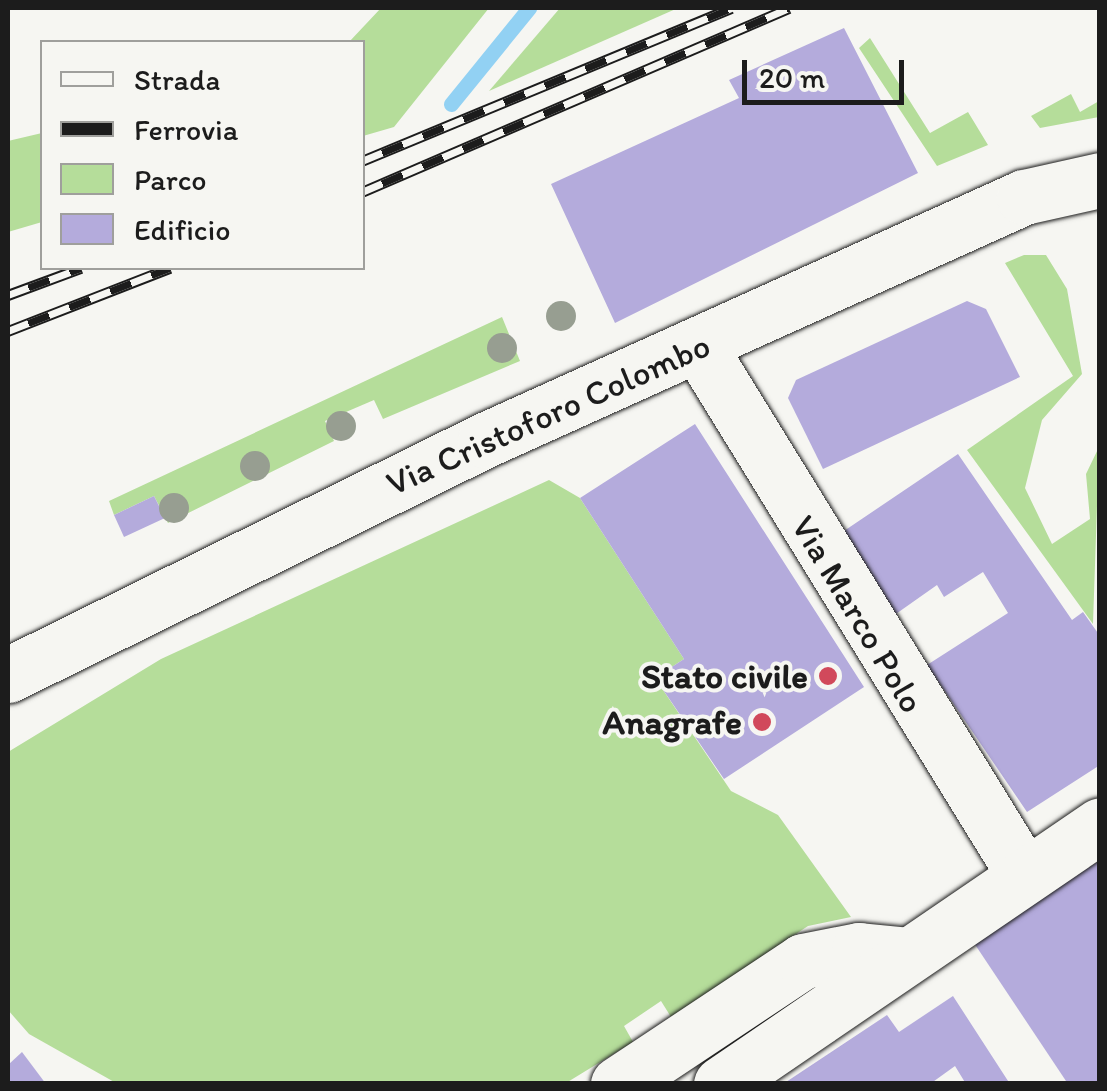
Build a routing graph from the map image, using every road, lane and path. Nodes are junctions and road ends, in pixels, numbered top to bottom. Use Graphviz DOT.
graph roads {
  1 [pos="1100,180"];
  2 [pos="699,347"];
  3 [pos="8,675"];
  4 [pos="1100,825"];
  5 [pos="1025,876"];
  6 [pos="908,955"];
  7 [pos="618,1084"];
  8 [pos="722,1084"];
  1 -- 2 [label="street, Via Cristoforo Colombo"];
  2 -- 3 [label="street, Via Cristoforo Colombo"];
  2 -- 5 [label="street, Via Marco Polo"];
  4 -- 5 [label="street"];
  5 -- 6 [label="street"];
  6 -- 7 [label="street"];
  6 -- 8 [label="street"];
}
